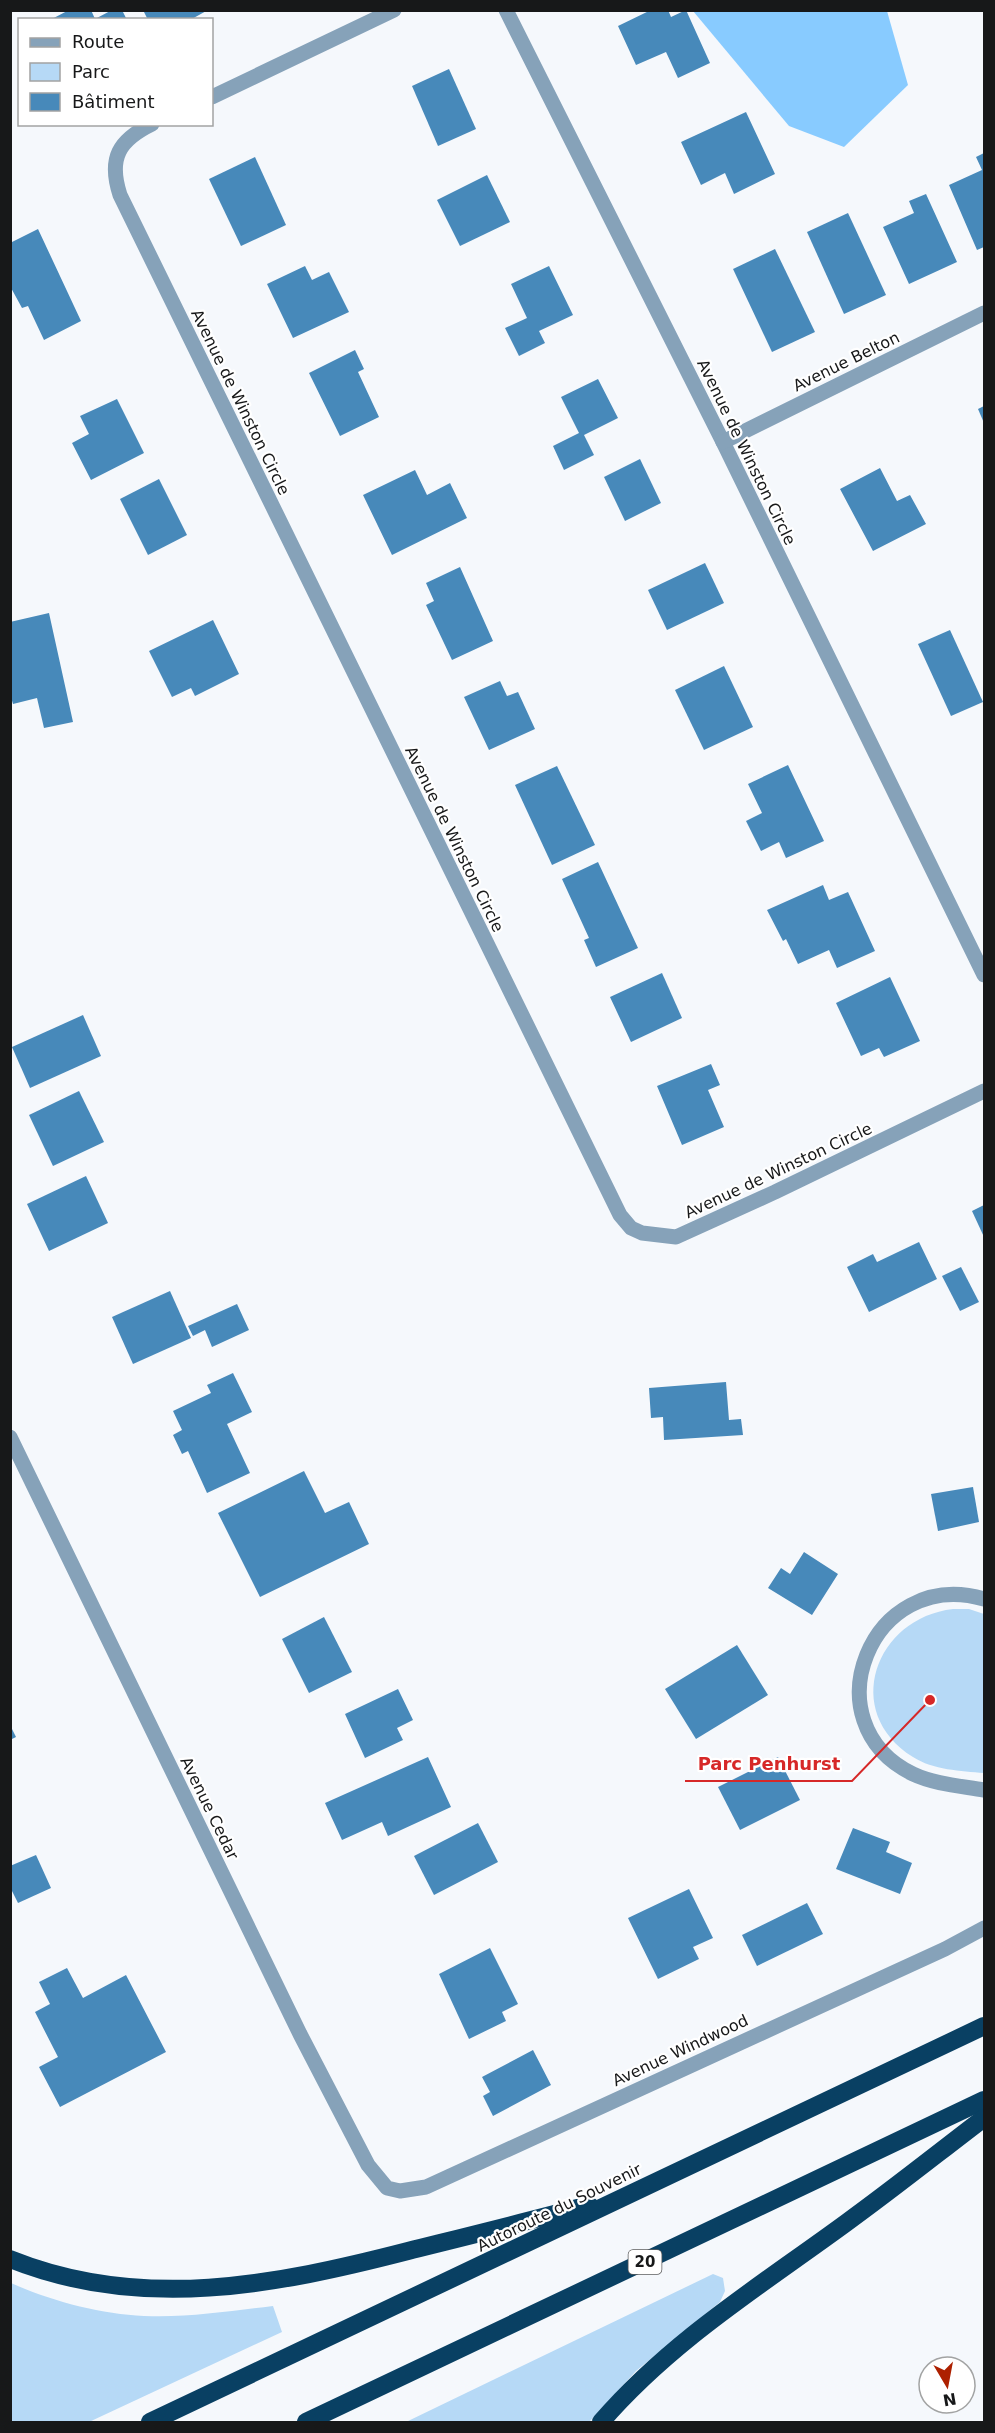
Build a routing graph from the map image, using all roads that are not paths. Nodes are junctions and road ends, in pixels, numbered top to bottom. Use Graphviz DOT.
graph roads {
  1 [pos="394,10"];
  2 [pos="506,10"];
  3 [pos="213,97"];
  4 [pos="149,126"];
  5 [pos="984,313"];
  6 [pos="723,442"];
  7 [pos="984,975"];
  8 [pos="984,1091"];
  9 [pos="10,1437"];
  10 [pos="984,1599"];
  11 [pos="984,1790"];
  12 [pos="984,1928"];
  13 [pos="984,2026"];
  14 [pos="984,2100"];
  15 [pos="984,2118"];
  16 [pos="387,2188"];
  17 [pos="627,2195"];
  18 [pos="10,2259"];
  19 [pos="150,2422"];
  20 [pos="306,2422"];
  21 [pos="601,2422"];
  1 -- 3 [label="street"];
  2 -- 6 [label="street, Avenue de Winston Circle"];
  4 -- 8 [label="street, Avenue de Winston Circle"];
  5 -- 6 [label="street, Avenue Belton"];
  6 -- 7 [label="street, Avenue de Winston Circle"];
  9 -- 16 [label="street, Avenue Cedar"];
  10 -- 11 [label="street"];
  12 -- 16 [label="street, Avenue Windwood"];
  13 -- 17 [label="highway, Autoroute du Souvenir"];
  14 -- 20 [label="highway, 20"];
  15 -- 21 [label="highway"];
  17 -- 18 [label="highway"];
  17 -- 19 [label="highway, Autoroute du Souvenir"];
}
